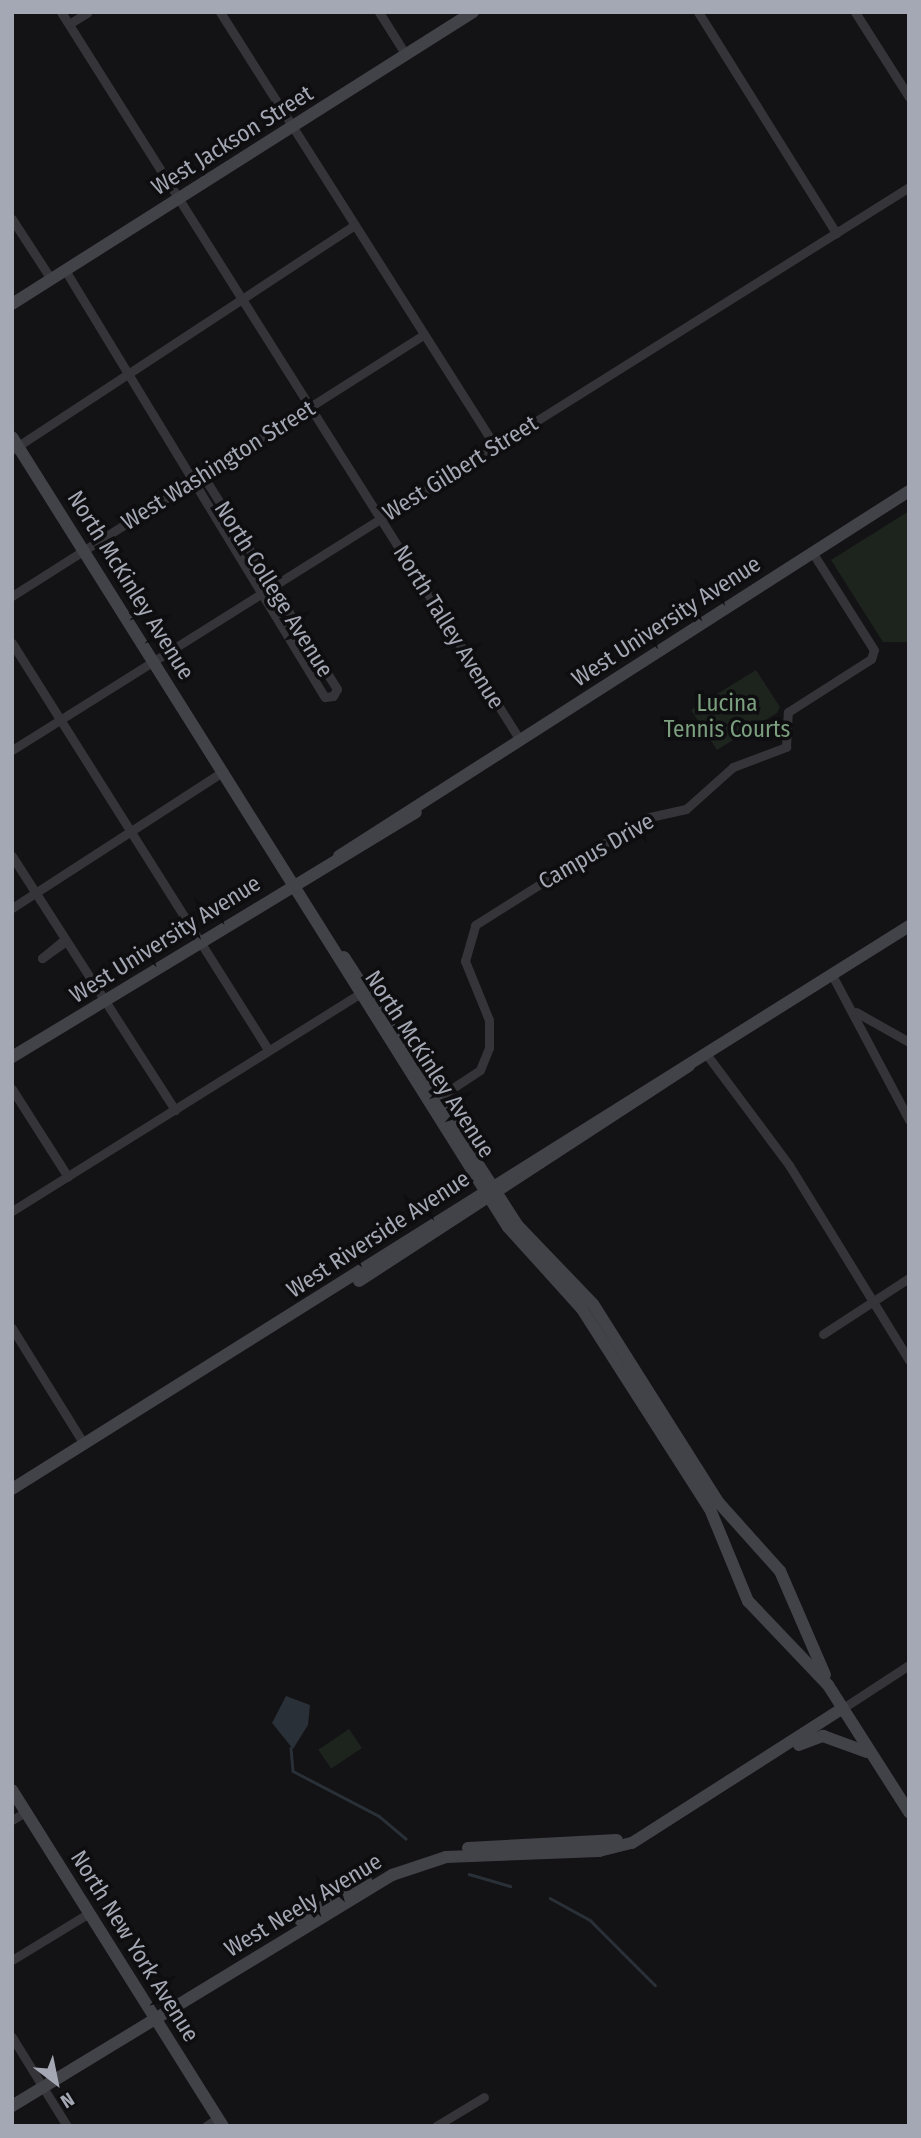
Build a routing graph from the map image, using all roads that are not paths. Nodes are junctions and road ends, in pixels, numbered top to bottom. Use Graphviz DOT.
graph roads {
  1 [pos="61,12"];
  2 [pos="88,12"];
  3 [pos="220,12"];
  4 [pos="379,12"];
  5 [pos="473,12"];
  6 [pos="698,12"];
  7 [pos="855,12"];
  8 [pos="69,24"];
  9 [pos="406,55"];
  10 [pos="909,97"];
  11 [pos="293,126"];
  12 [pos="909,187"];
  13 [pos="179,199"];
  14 [pos="12,219"];
  15 [pos="355,225"];
  16 [pos="836,233"];
  17 [pos="65,270"];
  18 [pos="51,279"];
  19 [pos="244,301"];
  20 [pos="12,304"];
  21 [pos="424,335"];
  22 [pos="131,374"];
  23 [pos="311,407"];
  24 [pos="14,444"];
  25 [pos="495,446"];
  26 [pos="196,479"];
  27 [pos="909,491"];
  28 [pos="380,518"];
  29 [pos="84,550"];
  30 [pos="812,552"];
  31 [pos="273,587"];
  32 [pos="261,594"];
  33 [pos="12,596"];
  34 [pos="12,643"];
  35 [pos="153,659"];
  36 [pos="60,720"];
  37 [pos="520,740"];
  38 [pos="12,750"];
  39 [pos="224,771"];
  40 [pos="130,831"];
  41 [pos="12,856"];
  42 [pos="297,883"];
  43 [pos="35,893"];
  44 [pos="12,908"];
  45 [pos="909,926"];
  46 [pos="200,942"];
  47 [pos="342,956"];
  48 [pos="832,975"];
  49 [pos="359,994"];
  50 [pos="104,1001"];
  51 [pos="856,1012"];
  52 [pos="909,1042"];
  53 [pos="268,1050"];
  54 [pos="707,1055"];
  55 [pos="12,1057"];
  56 [pos="12,1089"];
  57 [pos="434,1100"];
  58 [pos="174,1110"];
  59 [pos="909,1120"];
  60 [pos="68,1177"];
  61 [pos="494,1194"];
  62 [pos="12,1211"];
  63 [pos="909,1278"];
  64 [pos="875,1301"];
  65 [pos="823,1334"];
  66 [pos="14,1335"];
  67 [pos="909,1360"];
  68 [pos="87,1442"];
  69 [pos="12,1489"];
  70 [pos="909,1665"];
  71 [pos="828,1685"];
  72 [pos="843,1708"];
  73 [pos="873,1757"];
  74 [pos="749,1767"];
  75 [pos="12,1790"];
  76 [pos="27,1811"];
  77 [pos="909,1812"];
  78 [pos="12,1820"];
  79 [pos="89,1913"];
  80 [pos="12,1959"];
  81 [pos="153,2015"];
  82 [pos="12,2037"];
  83 [pos="41,2083"];
  84 [pos="12,2096"];
  85 [pos="484,2097"];
  86 [pos="12,2106"];
  87 [pos="221,2122"];
  88 [pos="67,2126"];
  89 [pos="206,2126"];
  90 [pos="436,2126"];
  1 -- 8 [label="street, North Talley Avenue"];
  2 -- 8 [label="street"];
  3 -- 11 [label="street"];
  4 -- 9 [label="street"];
  5 -- 9 [label="street, West Jackson Street"];
  6 -- 16 [label="street"];
  7 -- 10 [label="street"];
  8 -- 13 [label="street, North Talley Avenue"];
  9 -- 11 [label="street, West Jackson Street"];
  11 -- 13 [label="street, West Jackson Street"];
  11 -- 15 [label="street"];
  12 -- 16 [label="street, West Gilbert Street"];
  13 -- 17 [label="street, West Jackson Street"];
  13 -- 19 [label="street, North Talley Avenue"];
  14 -- 18 [label="street"];
  15 -- 19 [label="street"];
  15 -- 21 [label="street"];
  16 -- 25 [label="street, West Gilbert Street"];
  17 -- 18 [label="street, West Jackson Street"];
  17 -- 22 [label="street, North College Avenue"];
  18 -- 20 [label="street, West Jackson Street"];
  19 -- 22 [label="street"];
  19 -- 23 [label="street, North Talley Avenue"];
  21 -- 23 [label="street, West Washington Street"];
  21 -- 25 [label="street"];
  22 -- 24 [label="street"];
  22 -- 26 [label="street, North College Avenue"];
  23 -- 26 [label="street, West Washington Street"];
  23 -- 28 [label="street, North Talley Avenue"];
  24 -- 29 [label="street, North McKinley Avenue"];
  25 -- 28 [label="street, West Gilbert Street"];
  26 -- 29 [label="street, West Washington Street"];
  26 -- 31 [label="street, North College Avenue"];
  26 -- 32 [label="street, North College Avenue"];
  27 -- 30 [label="street, West University Avenue"];
  28 -- 31 [label="street, West Gilbert Street"];
  28 -- 37 [label="street, North Talley Avenue"];
  29 -- 33 [label="street, West Washington Street"];
  29 -- 35 [label="street, North McKinley Avenue"];
  30 -- 37 [label="street, West University Avenue"];
  30 -- 57 [label="street, Campus Drive"];
  31 -- 32 [label="street, West Gilbert Street"];
  31 -- 32 [label="street, North College Avenue"];
  32 -- 35 [label="street, West Gilbert Street"];
  34 -- 36 [label="street"];
  35 -- 36 [label="street, West Gilbert Street"];
  35 -- 39 [label="street, North McKinley Avenue"];
  36 -- 38 [label="street, West Gilbert Street"];
  36 -- 40 [label="street"];
  37 -- 42 [label="street, West University Avenue"];
  39 -- 40 [label="street"];
  39 -- 42 [label="street, North McKinley Avenue"];
  40 -- 43 [label="street"];
  40 -- 46 [label="street"];
  41 -- 43 [label="street"];
  42 -- 46 [label="street, West University Avenue"];
  42 -- 47 [label="street, North McKinley Avenue"];
  43 -- 44 [label="street"];
  43 -- 50 [label="street"];
  45 -- 48 [label="street, West Riverside Avenue"];
  46 -- 50 [label="street, West University Avenue"];
  46 -- 53 [label="street"];
  47 -- 49 [label="street, North McKinley Avenue"];
  47 -- 57 [label="street"];
  48 -- 51 [label="street"];
  48 -- 54 [label="street, West Riverside Avenue"];
  49 -- 53 [label="street"];
  49 -- 57 [label="street, North McKinley Avenue"];
  50 -- 55 [label="street, West University Avenue"];
  50 -- 58 [label="street"];
  51 -- 52 [label="street"];
  51 -- 59 [label="street"];
  53 -- 58 [label="street"];
  54 -- 61 [label="street, West Riverside Avenue"];
  54 -- 64 [label="street"];
  56 -- 60 [label="street"];
  57 -- 61 [label="street, North McKinley Avenue"];
  58 -- 60 [label="street"];
  60 -- 62 [label="street"];
  61 -- 68 [label="street, West Riverside Avenue"];
  61 -- 71 [label="street, North McKinley Avenue"];
  61 -- 71 [label="street, North McKinley Avenue"];
  63 -- 64 [label="street"];
  64 -- 65 [label="street"];
  64 -- 67 [label="street"];
  66 -- 68 [label="street"];
  68 -- 69 [label="street, West Riverside Avenue"];
  70 -- 72 [label="street"];
  71 -- 72 [label="street, North McKinley Avenue"];
  72 -- 73 [label="street, North McKinley Avenue"];
  72 -- 74 [label="street, West Neely Avenue"];
  73 -- 74 [label="street"];
  73 -- 77 [label="street, North McKinley Avenue"];
  74 -- 81 [label="street, West Neely Avenue"];
  75 -- 76 [label="street, North New York Avenue"];
  76 -- 78 [label="street"];
  76 -- 79 [label="street, North New York Avenue"];
  79 -- 80 [label="street"];
  79 -- 81 [label="street, North New York Avenue"];
  81 -- 83 [label="street, West Neely Avenue"];
  81 -- 87 [label="street, North New York Avenue"];
  82 -- 83 [label="street"];
  83 -- 84 [label="street, West Neely Avenue"];
  83 -- 86 [label="street, West Neely Avenue"];
  83 -- 88 [label="street"];
  85 -- 90 [label="street"];
  87 -- 89 [label="street"];
}
